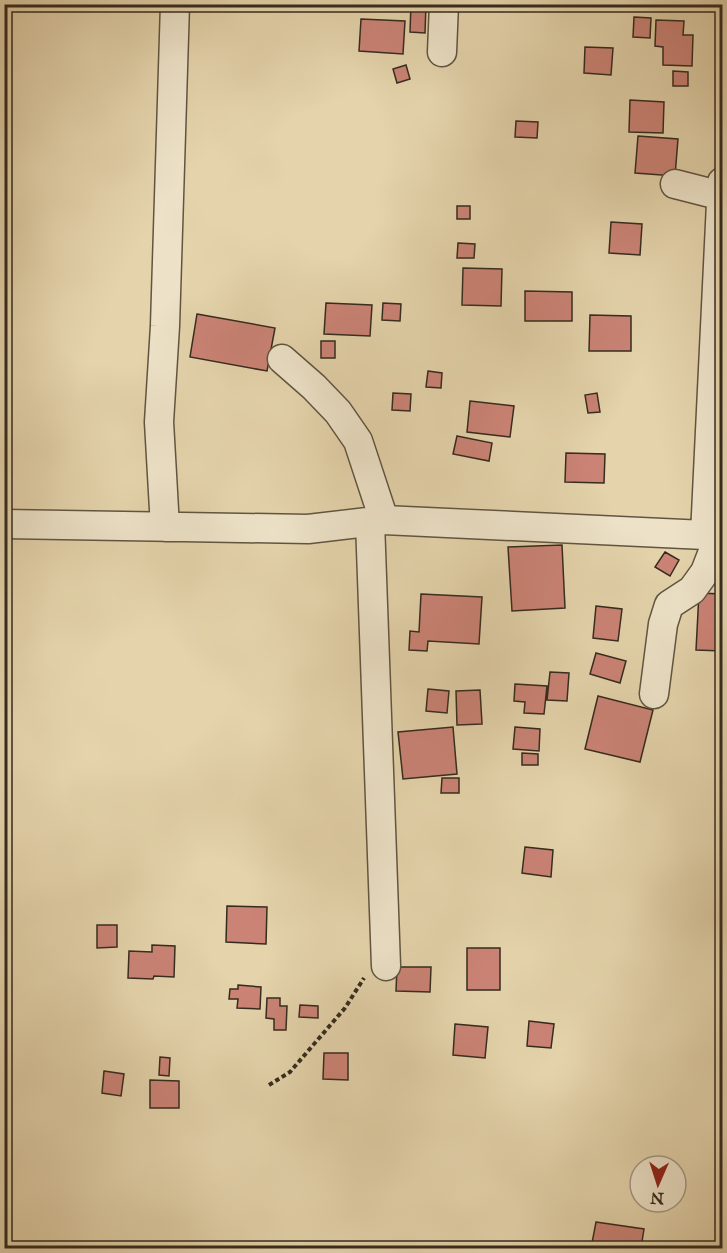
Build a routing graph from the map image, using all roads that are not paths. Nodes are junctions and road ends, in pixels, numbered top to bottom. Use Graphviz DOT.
graph roads {
  1 [pos="175,4"];
  2 [pos="444,4"];
  3 [pos="442,52"];
  4 [pos="675,184"];
  5 [pos="722,189"];
  6 [pos="282,359"];
  7 [pos="377,521"];
  8 [pos="4,524"];
  9 [pos="165,527"];
  10 [pos="717,530"];
  11 [pos="654,694"];
  12 [pos="386,957"];
  1 -- 9 [label="street"];
  2 -- 3 [label="street"];
  4 -- 5 [label="street"];
  5 -- 10 [label="street"];
  6 -- 7 [label="street"];
  7 -- 9 [label="street"];
  7 -- 10 [label="street"];
  7 -- 12 [label="street"];
  8 -- 9 [label="street"];
  10 -- 11 [label="street"];
}
